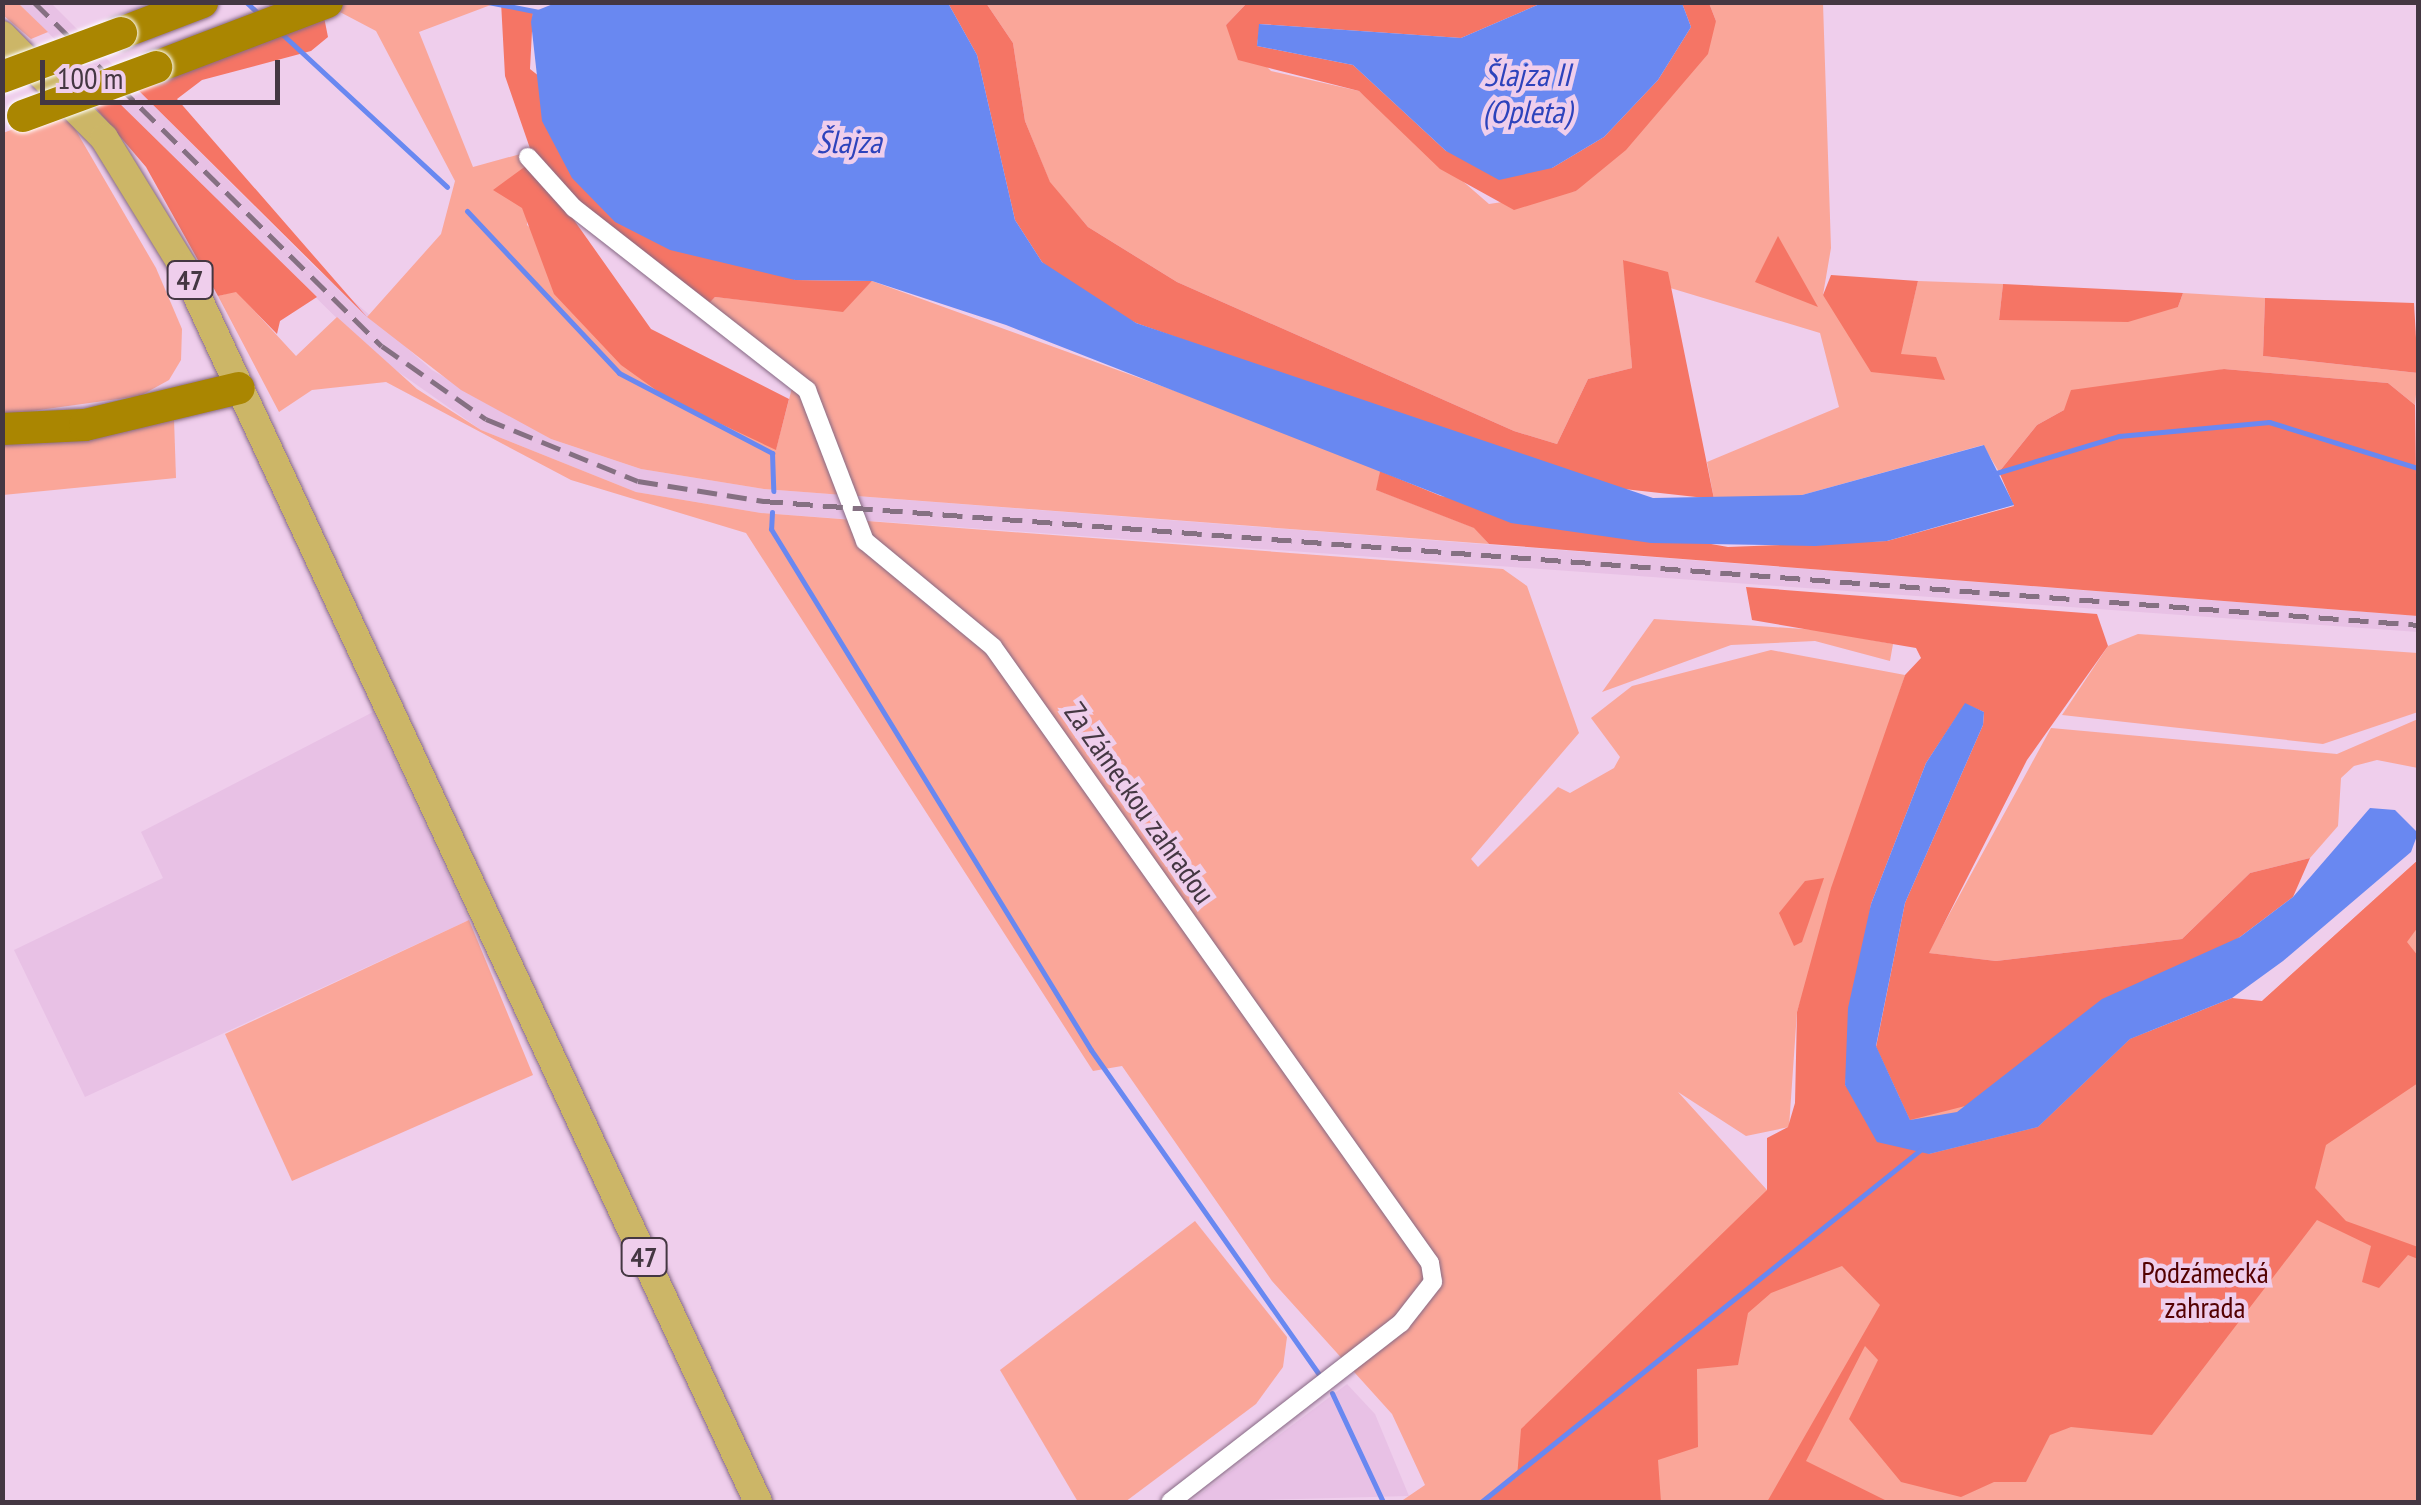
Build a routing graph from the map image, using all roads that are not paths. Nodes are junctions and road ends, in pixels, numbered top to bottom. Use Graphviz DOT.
graph roads {
  1 [pos="163,2"];
  2 [pos="202,2"];
  3 [pos="327,2"];
  4 [pos="282,10"];
  5 [pos="116,27"];
  6 [pos="2,35"];
  7 [pos="2,62"];
  8 [pos="9,106"];
  9 [pos="528,157"];
  10 [pos="239,388"];
  11 [pos="4,429"];
  12 [pos="758,1502"];
  13 [pos="1170,1502"];
  1 -- 5 [label="highway"];
  2 -- 5 [label="highway"];
  3 -- 4 [label="highway"];
  4 -- 8 [label="highway"];
  5 -- 7 [label="highway"];
  5 -- 8 [label="highway, bridge"];
  6 -- 10 [label="main road, 47"];
  9 -- 13 [label="street, Za Zámeckou zahradou"];
  10 -- 11 [label="highway"];
  10 -- 12 [label="main road, 47"];
}
